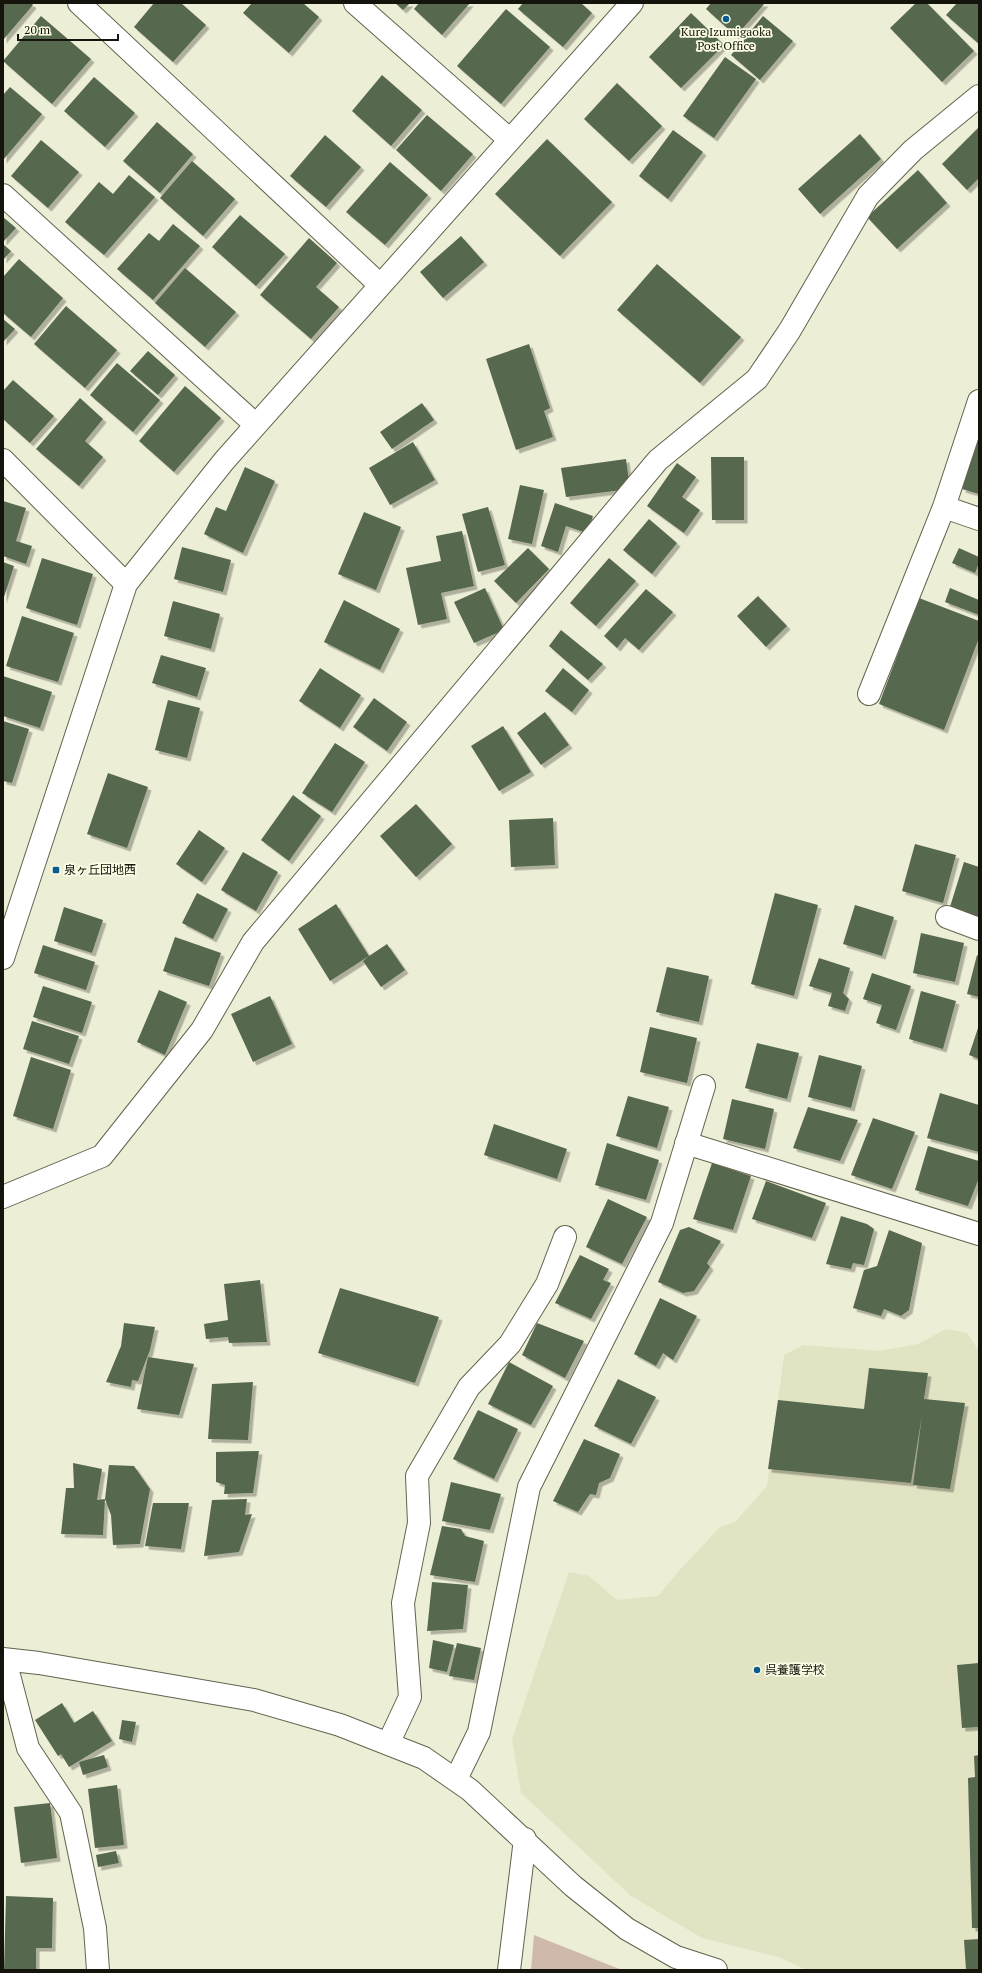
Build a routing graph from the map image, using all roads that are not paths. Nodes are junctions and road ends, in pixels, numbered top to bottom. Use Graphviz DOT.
graph roads {
  1 [pos="79,3"];
  2 [pos="355,3"];
  3 [pos="627,5"];
  4 [pos="979,96"];
  5 [pos="510,140"];
  6 [pos="3,195"];
  7 [pos="380,285"];
  8 [pos="979,401"];
  9 [pos="256,425"];
  10 [pos="3,460"];
  11 [pos="944,507"];
  12 [pos="979,519"];
  13 [pos="126,584"];
  14 [pos="868,694"];
  15 [pos="947,917"];
  16 [pos="979,928"];
  17 [pos="3,958"];
  18 [pos="704,1086"];
  19 [pos="686,1143"];
  20 [pos="3,1197"];
  21 [pos="979,1234"];
  22 [pos="565,1237"];
  23 [pos="4,1660"];
  24 [pos="388,1744"];
  25 [pos="456,1779"];
  26 [pos="525,1839"];
  27 [pos="98,1970"];
  28 [pos="509,1970"];
  29 [pos="716,1970"];
  1 -- 7 [label="street"];
  2 -- 5 [label="street"];
  3 -- 5 [label="street"];
  4 -- 20 [label="street"];
  5 -- 7 [label="street"];
  6 -- 9 [label="street"];
  7 -- 9 [label="street"];
  8 -- 11 [label="street"];
  9 -- 13 [label="street"];
  10 -- 13 [label="street"];
  11 -- 12 [label="street"];
  11 -- 14 [label="street"];
  13 -- 17 [label="street"];
  15 -- 16 [label="street"];
  18 -- 19 [label="street"];
  19 -- 21 [label="street"];
  19 -- 25 [label="street"];
  22 -- 24 [label="street"];
  23 -- 24 [label="street"];
  23 -- 27 [label="street"];
  24 -- 25 [label="street"];
  25 -- 26 [label="street"];
  26 -- 28 [label="street"];
  26 -- 29 [label="street"];
}
